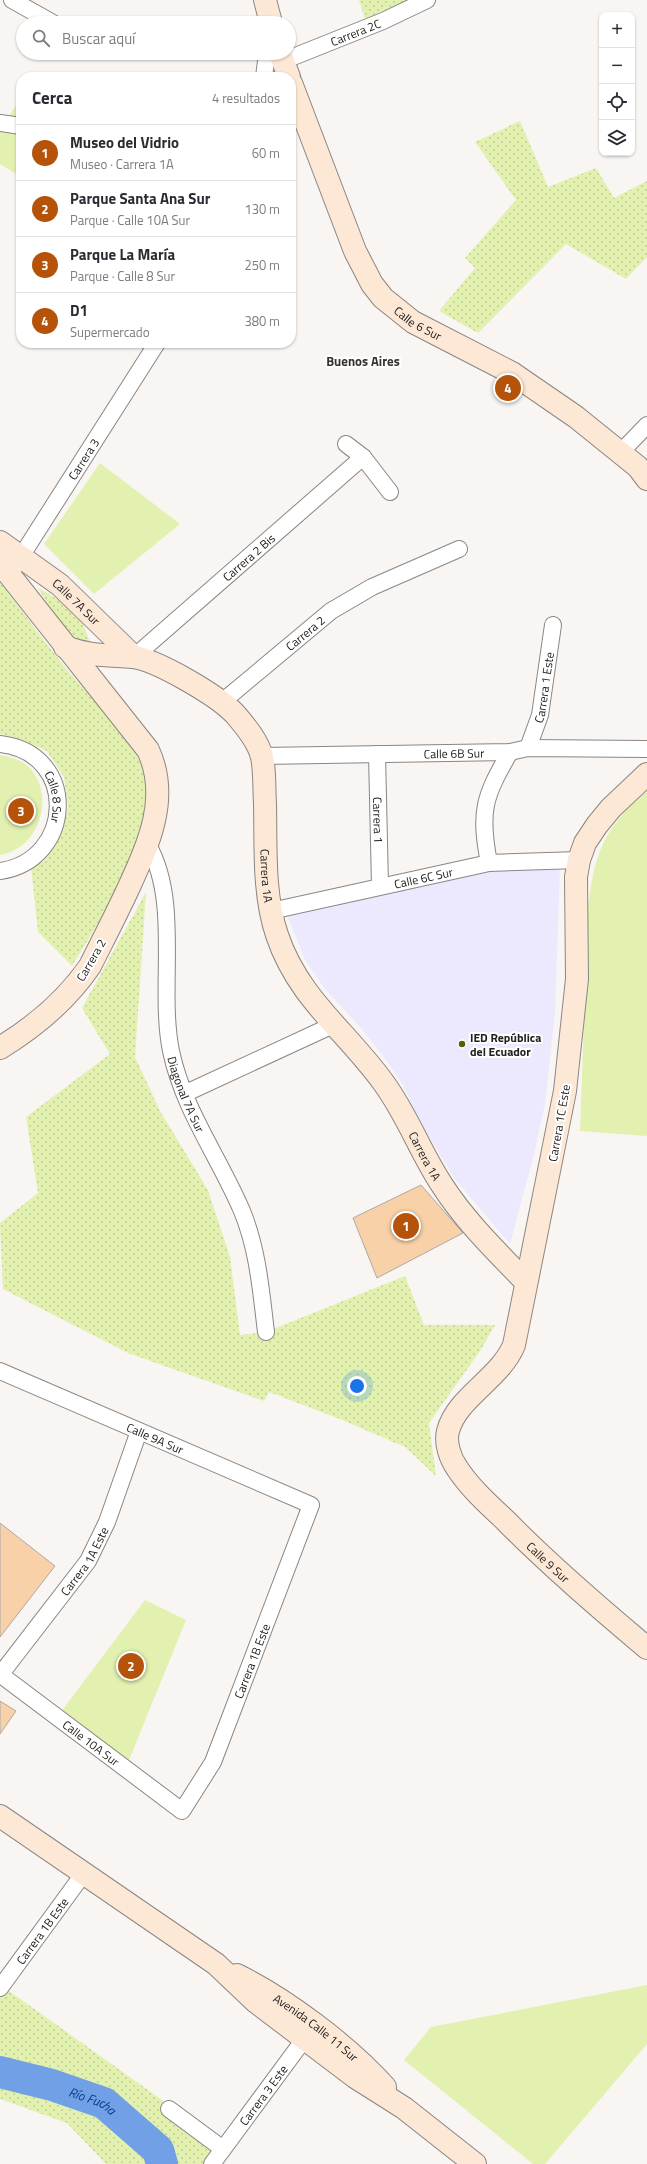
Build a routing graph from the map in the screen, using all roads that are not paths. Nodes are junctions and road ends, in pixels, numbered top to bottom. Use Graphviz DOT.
graph roads {
  1 [pos="12,0"];
  2 [pos="265,0"];
  3 [pos="422,1"];
  4 [pos="41,16"];
  5 [pos="269,16"];
  6 [pos="296,55"];
  7 [pos="280,61"];
  8 [pos="269,72"];
  9 [pos="296,96"];
  10 [pos="0,123"];
  11 [pos="16,125"];
  12 [pos="154,348"];
  13 [pos="647,425"];
  14 [pos="346,444"];
  15 [pos="621,452"];
  16 [pos="363,457"];
  17 [pos="647,479"];
  18 [pos="390,492"];
  19 [pos="0,542"];
  20 [pos="459,549"];
  21 [pos="22,556"];
  22 [pos="5,569"];
  23 [pos="93,616"];
  24 [pos="553,625"];
  25 [pos="65,647"];
  26 [pos="100,656"];
  27 [pos="134,657"];
  28 [pos="222,702"];
  29 [pos="117,712"];
  30 [pos="0,744"];
  31 [pos="528,748"];
  32 [pos="647,749"];
  33 [pos="510,752"];
  34 [pos="377,754"];
  35 [pos="261,756"];
  36 [pos="647,774"];
  37 [pos="148,845"];
  38 [pos="579,860"];
  39 [pos="489,863"];
  40 [pos="0,871"];
  41 [pos="380,886"];
  42 [pos="271,912"];
  43 [pos="333,1025"];
  44 [pos="0,1048"];
  45 [pos="186,1094"];
  46 [pos="526,1281"];
  47 [pos="266,1332"];
  48 [pos="0,1371"];
  49 [pos="139,1431"];
  50 [pos="457,1468"];
  51 [pos="312,1505"];
  52 [pos="647,1648"];
  53 [pos="0,1675"];
  54 [pos="182,1811"];
  55 [pos="0,1813"];
  56 [pos="77,1868"];
  57 [pos="0,1988"];
  58 [pos="309,2032"];
  59 [pos="168,2109"];
  60 [pos="223,2149"];
  61 [pos="212,2164"];
  62 [pos="475,2164"];
  1 -- 4 [label="street"];
  2 -- 5 [label="street"];
  3 -- 6 [label="street, Carrera 2C"];
  7 -- 8 [label="street"];
  9 -- 15 [label="street, Calle 6 Sur"];
  10 -- 11 [label="street"];
  12 -- 21 [label="street, Carrera 3"];
  13 -- 15 [label="street"];
  14 -- 16 [label="street"];
  15 -- 17 [label="street, Calle 6 Sur"];
  16 -- 18 [label="street"];
  16 -- 27 [label="street, Carrera 2 Bis"];
  19 -- 21 [label="street, Calle 7A Sur"];
  20 -- 28 [label="street, Carrera 2"];
  21 -- 22 [label="street, Carrera 3"];
  21 -- 23 [label="street, Calle 7A Sur"];
  22 -- 25 [label="street, Calle 7A Sur"];
  23 -- 26 [label="street, Calle 7A Sur"];
  23 -- 27 [label="street"];
  24 -- 31 [label="street, Carrera 1 Este"];
  25 -- 26 [label="street"];
  25 -- 29 [label="street, Calle 7A Sur"];
  26 -- 27 [label="street"];
  26 -- 29 [label="street, Calle 7A Sur"];
  27 -- 28 [label="street"];
  28 -- 35 [label="street"];
  29 -- 37 [label="street, Calle 7A Sur"];
  30 -- 40 [label="street, Calle 8 Sur"];
  31 -- 32 [label="street, Calle 6B Sur"];
  31 -- 33 [label="street, Calle 6B Sur"];
  33 -- 34 [label="street, Calle 6B Sur"];
  33 -- 39 [label="street"];
  34 -- 35 [label="street, Calle 6B Sur"];
  34 -- 41 [label="street, Carrera 1"];
  35 -- 42 [label="street, Carrera 1A"];
  36 -- 38 [label="street, Carrera 1C Este"];
  37 -- 44 [label="street, Carrera 2"];
  37 -- 45 [label="street, Diagonal 7A Sur"];
  38 -- 39 [label="street, Calle 6C Sur"];
  38 -- 46 [label="street, Carrera 1C Este"];
  39 -- 41 [label="street, Calle 6C Sur"];
  41 -- 42 [label="street, Calle 6C Sur"];
  42 -- 43 [label="street, Carrera 1A"];
  43 -- 45 [label="street"];
  43 -- 46 [label="street, Carrera 1A"];
  45 -- 47 [label="street, Diagonal 7A Sur"];
  46 -- 50 [label="street, Carrera 1C Este"];
  48 -- 49 [label="street, Calle 9A Sur"];
  49 -- 51 [label="street, Calle 9A Sur"];
  49 -- 53 [label="street, Carrera 1A Este"];
  50 -- 52 [label="street, Calle 9 Sur"];
  51 -- 54 [label="street, Carrera 1B Este"];
  53 -- 54 [label="street, Calle 10A Sur"];
  55 -- 56 [label="street, Avenida Calle 11 Sur"];
  56 -- 57 [label="street, Carrera 1B Este"];
  56 -- 58 [label="street, Avenida Calle 11 Sur"];
  58 -- 60 [label="street, Carrera 3 Este"];
  58 -- 62 [label="street, Avenida Calle 11 Sur"];
  59 -- 60 [label="street"];
  60 -- 61 [label="street, Carrera 3 Este"];
}
